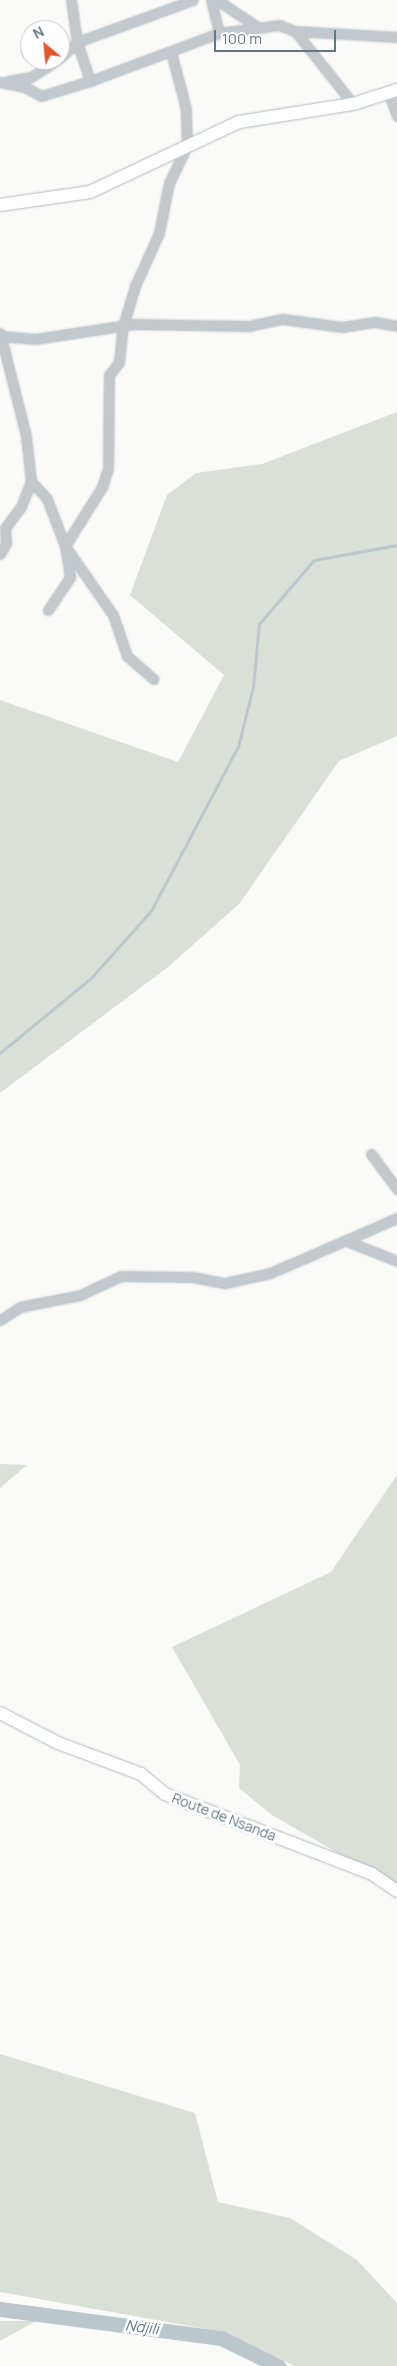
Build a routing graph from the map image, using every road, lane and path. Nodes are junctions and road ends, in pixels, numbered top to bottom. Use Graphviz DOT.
graph roads {
  1 [pos="71,0"];
  2 [pos="193,0"];
  3 [pos="211,0"];
  4 [pos="216,0"];
  5 [pos="259,28"];
  6 [pos="295,31"];
  7 [pos="219,32"];
  8 [pos="397,37"];
  9 [pos="76,42"];
  10 [pos="70,48"];
  11 [pos="171,52"];
  12 [pos="42,70"];
  13 [pos="90,81"];
  14 [pos="0,82"];
  15 [pos="392,91"];
  16 [pos="353,104"];
  17 [pos="397,116"];
  18 [pos="184,150"];
  19 [pos="0,205"];
  20 [pos="123,326"];
  21 [pos="397,326"];
  22 [pos="1,335"];
  23 [pos="31,481"];
  24 [pos="65,546"];
  25 [pos="0,554"];
  26 [pos="48,610"];
  27 [pos="153,679"];
  28 [pos="371,1154"];
  29 [pos="397,1189"];
  30 [pos="397,1218"];
  31 [pos="349,1242"];
  32 [pos="397,1261"];
  33 [pos="0,1320"];
  34 [pos="0,1713"];
  35 [pos="397,1891"];
  1 -- 9 [label="street"];
  2 -- 9 [label="street"];
  3 -- 7 [label="street"];
  4 -- 5 [label="street"];
  5 -- 6 [label="street"];
  5 -- 7 [label="street"];
  6 -- 8 [label="street"];
  6 -- 16 [label="street"];
  7 -- 11 [label="street"];
  9 -- 10 [label="street"];
  9 -- 13 [label="street"];
  11 -- 13 [label="street"];
  11 -- 18 [label="street"];
  12 -- 14 [label="street"];
  13 -- 14 [label="street"];
  15 -- 16 [label="street"];
  15 -- 17 [label="street"];
  16 -- 18 [label="street"];
  18 -- 19 [label="street"];
  18 -- 20 [label="street"];
  20 -- 21 [label="street"];
  20 -- 22 [label="street"];
  20 -- 24 [label="street"];
  22 -- 23 [label="street"];
  23 -- 24 [label="street"];
  23 -- 25 [label="street"];
  24 -- 26 [label="street"];
  24 -- 27 [label="street"];
  28 -- 29 [label="street"];
  30 -- 31 [label="street"];
  31 -- 32 [label="street"];
  31 -- 33 [label="street"];
  34 -- 35 [label="street, Route de Nsanda"];
}
